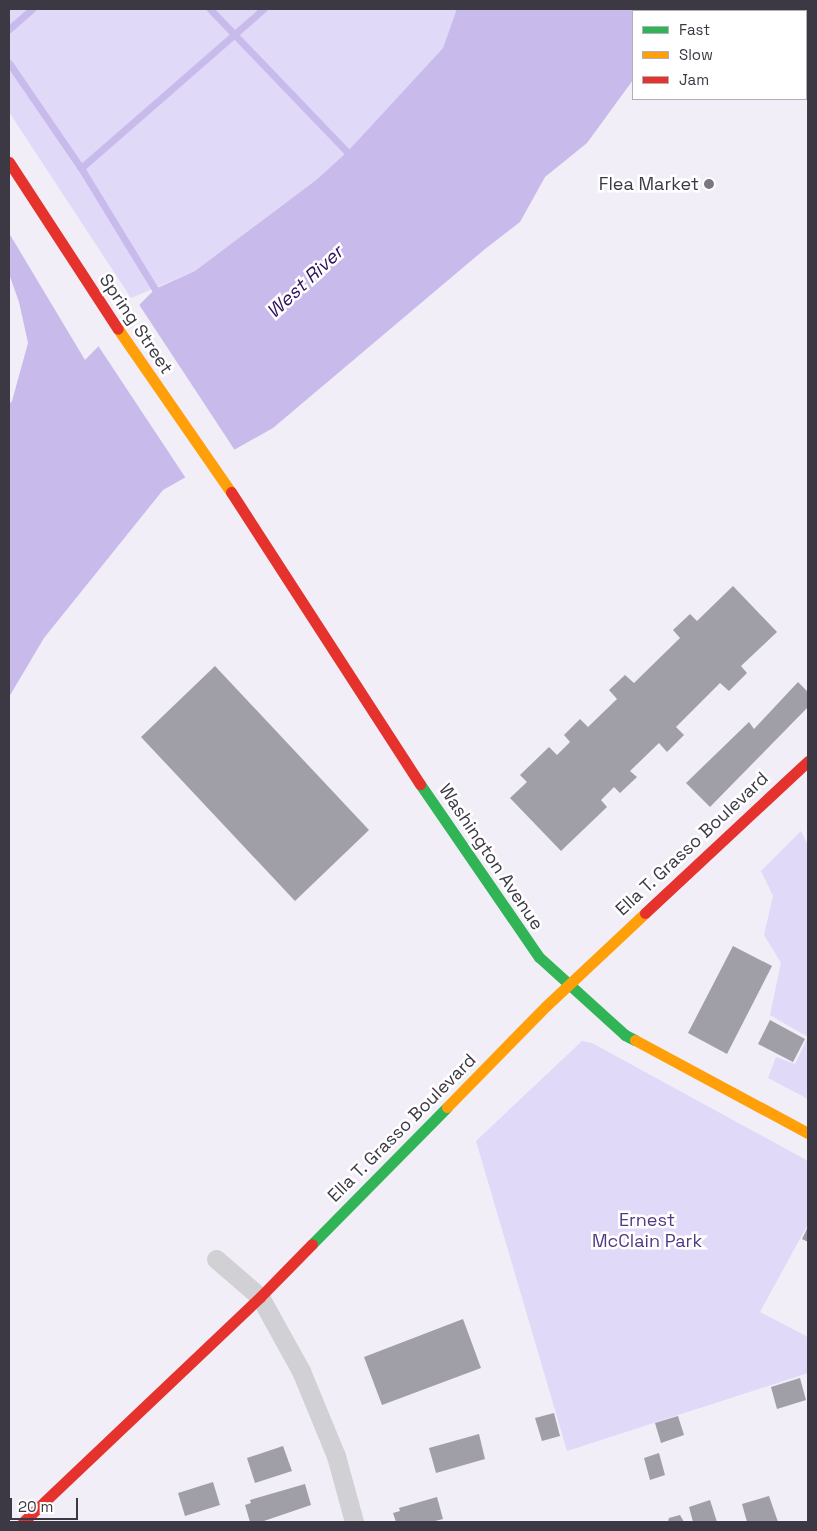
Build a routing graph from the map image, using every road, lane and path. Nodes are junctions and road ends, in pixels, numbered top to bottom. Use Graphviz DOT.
graph roads {
  1 [pos="9,162"];
  2 [pos="238,504"];
  3 [pos="808,761"];
  4 [pos="569,985"];
  5 [pos="808,1133"];
  6 [pos="216,1259"];
  7 [pos="260,1297"];
  8 [pos="23,1522"];
  9 [pos="354,1522"];
  1 -- 2 [label="main road, Spring Street"];
  2 -- 4 [label="main road, Washington Avenue"];
  3 -- 4 [label="main road, Ella T. Grasso Boulevard"];
  4 -- 5 [label="main road, Washington Avenue"];
  4 -- 7 [label="main road, Ella T. Grasso Boulevard"];
  6 -- 7 [label="street"];
  7 -- 8 [label="main road, Ella T. Grasso Boulevard"];
  7 -- 9 [label="street"];
}
